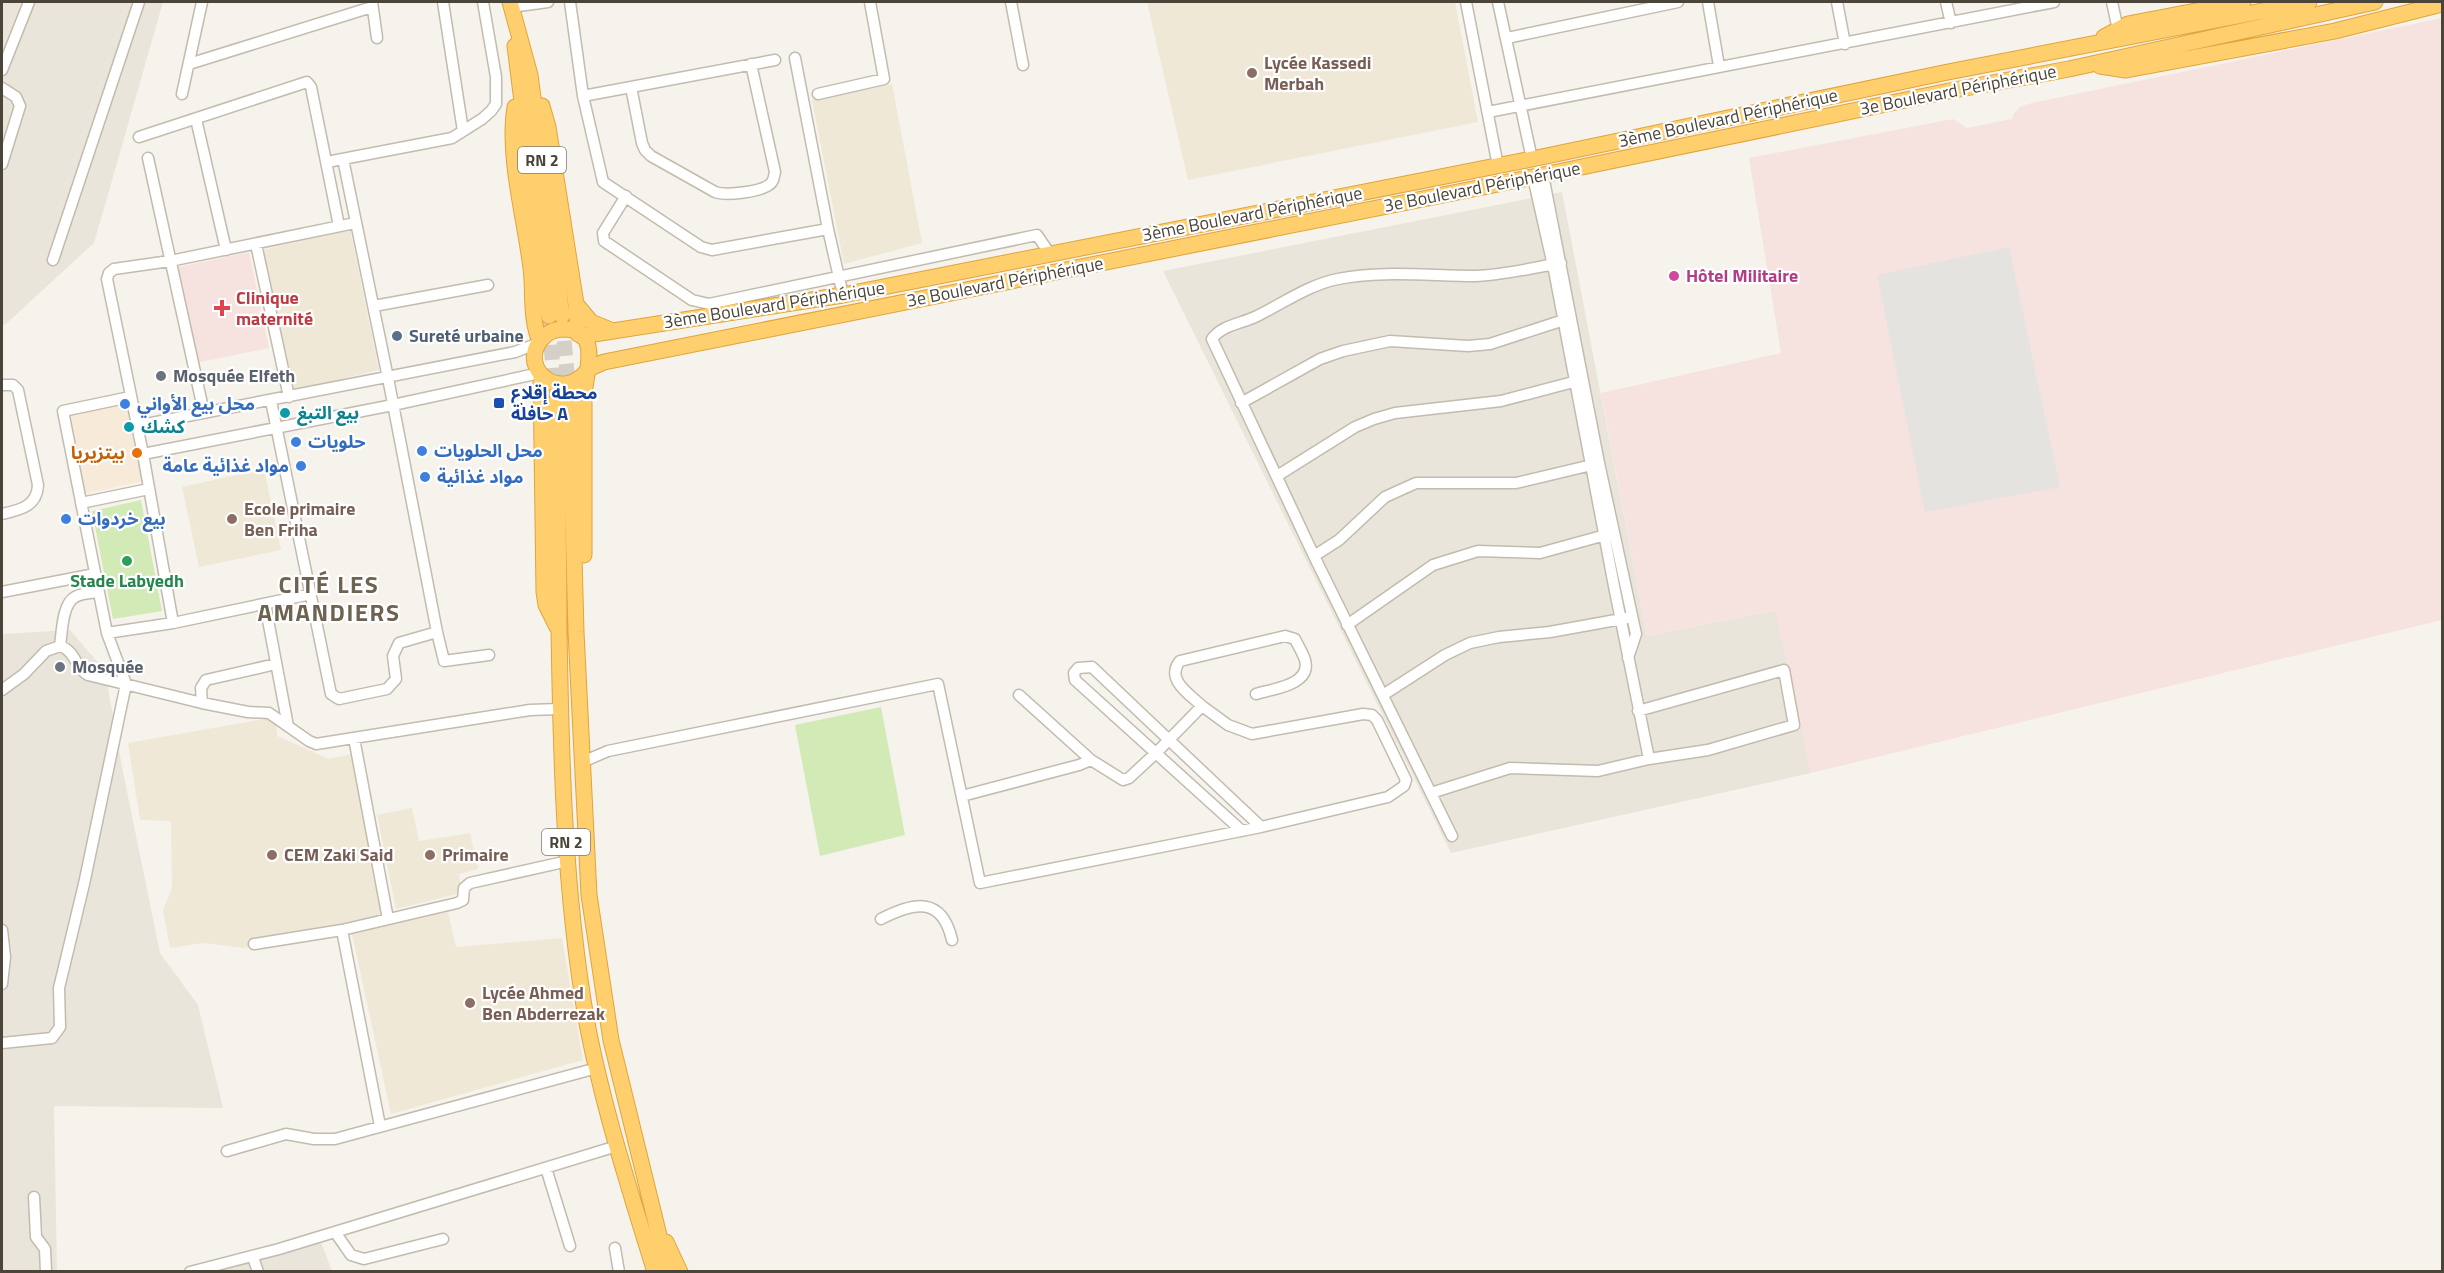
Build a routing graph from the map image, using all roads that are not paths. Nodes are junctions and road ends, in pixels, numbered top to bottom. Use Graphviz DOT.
graph roads {
  1 [pos="139,2"];
  2 [pos="202,2"];
  3 [pos="443,2"];
  4 [pos="483,2"];
  5 [pos="548,2"];
  6 [pos="570,2"];
  7 [pos="870,2"];
  8 [pos="1011,2"];
  9 [pos="1466,2"];
  10 [pos="1498,2"];
  11 [pos="1678,2"];
  12 [pos="1708,2"];
  13 [pos="1837,2"];
  14 [pos="1947,2"];
  15 [pos="2054,2"];
  16 [pos="2112,2"];
  17 [pos="2243,2"];
  18 [pos="2309,2"];
  19 [pos="2375,2"];
  20 [pos="25,3"];
  21 [pos="1666,3"];
  22 [pos="372,4"];
  23 [pos="511,4"];
  24 [pos="2442,4"];
  25 [pos="1951,23"];
  26 [pos="2118,30"];
  27 [pos="377,38"];
  28 [pos="1507,38"];
  29 [pos="1845,44"];
  30 [pos="2089,44"];
  31 [pos="4,56"];
  32 [pos="795,58"];
  33 [pos="775,60"];
  34 [pos="189,64"];
  35 [pos="751,64"];
  36 [pos="2091,64"];
  37 [pos="1023,65"];
  38 [pos="1719,66"];
  39 [pos="2,70"];
  40 [pos="530,75"];
  41 [pos="518,87"];
  42 [pos="631,87"];
  43 [pos="2,88"];
  44 [pos="182,94"];
  45 [pos="818,94"];
  46 [pos="583,96"];
  47 [pos="1521,105"];
  48 [pos="1488,112"];
  49 [pos="196,119"];
  50 [pos="463,131"];
  51 [pos="139,137"];
  52 [pos="1623,140"];
  53 [pos="148,158"];
  54 [pos="1627,158"];
  55 [pos="343,159"];
  56 [pos="1532,159"];
  57 [pos="327,162"];
  58 [pos="2,164"];
  59 [pos="1498,166"];
  60 [pos="1537,176"];
  61 [pos="1501,184"];
  62 [pos="626,196"];
  63 [pos="355,223"];
  64 [pos="339,226"];
  65 [pos="828,229"];
  66 [pos="256,243"];
  67 [pos="226,250"];
  68 [pos="1050,254"];
  69 [pos="53,260"];
  70 [pos="170,261"];
  71 [pos="1557,263"];
  72 [pos="839,276"];
  73 [pos="488,285"];
  74 [pos="843,295"];
  75 [pos="576,304"];
  76 [pos="374,306"];
  77 [pos="1567,319"];
  78 [pos="613,331"];
  79 [pos="579,335"];
  80 [pos="539,342"];
  81 [pos="604,362"];
  82 [pos="587,371"];
  83 [pos="540,374"];
  84 [pos="388,378"];
  85 [pos="1579,380"];
  86 [pos="2,385"];
  87 [pos="584,396"];
  88 [pos="130,397"];
  89 [pos="289,397"];
  90 [pos="271,400"];
  91 [pos="1241,403"];
  92 [pos="393,405"];
  93 [pos="204,413"];
  94 [pos="136,426"];
  95 [pos="277,427"];
  96 [pos="143,454"];
  97 [pos="1595,464"];
  98 [pos="1277,476"];
  99 [pos="149,489"];
  100 [pos="81,503"];
  101 [pos="2,514"];
  102 [pos="1609,534"];
  103 [pos="1314,556"];
  104 [pos="95,574"];
  105 [pos="2,592"];
  106 [pos="99,592"];
  107 [pos="311,594"];
  108 [pos="265,604"];
  109 [pos="1632,617"];
  110 [pos="1621,619"];
  111 [pos="173,622"];
  112 [pos="1347,624"];
  113 [pos="437,632"];
  114 [pos="559,632"];
  115 [pos="576,632"];
  116 [pos="107,633"];
  117 [pos="60,646"];
  118 [pos="489,655"];
  119 [pos="1628,658"];
  120 [pos="276,664"];
  121 [pos="126,684"];
  122 [pos="2,690"];
  123 [pos="1256,694"];
  124 [pos="1383,694"];
  125 [pos="1019,695"];
  126 [pos="202,703"];
  127 [pos="1202,706"];
  128 [pos="559,709"];
  129 [pos="1638,711"];
  130 [pos="288,726"];
  131 [pos="354,738"];
  132 [pos="1168,739"];
  133 [pos="1157,752"];
  134 [pos="1649,759"];
  135 [pos="1091,760"];
  136 [pos="582,762"];
  137 [pos="1431,793"];
  138 [pos="962,796"];
  139 [pos="1261,827"];
  140 [pos="1242,831"];
  141 [pos="1452,836"];
  142 [pos="568,861"];
  143 [pos="387,919"];
  144 [pos="881,920"];
  145 [pos="2,930"];
  146 [pos="342,930"];
  147 [pos="952,940"];
  148 [pos="254,944"];
  149 [pos="2,984"];
  150 [pos="2,1042"];
  151 [pos="597,1068"];
  152 [pos="380,1126"];
  153 [pos="617,1146"];
  154 [pos="227,1151"];
  155 [pos="546,1167"];
  156 [pos="34,1197"];
  157 [pos="656,1221"];
  158 [pos="334,1232"];
  159 [pos="443,1239"];
  160 [pos="570,1246"];
  161 [pos="615,1248"];
  162 [pos="253,1257"];
  163 [pos="222,1267"];
  164 [pos="653,1269"];
  165 [pos="46,1272"];
  166 [pos="190,1272"];
  167 [pos="258,1272"];
  168 [pos="619,1272"];
  169 [pos="668,1272"];
  170 [pos="680,1272"];
  1 -- 69 [label="street"];
  2 -- 34 [label="street"];
  3 -- 50 [label="street"];
  4 -- 50 [label="street"];
  5 -- 23 [label="street"];
  6 -- 46 [label="street"];
  7 -- 45 [label="street"];
  8 -- 37 [label="street"];
  9 -- 48 [label="street"];
  10 -- 28 [label="street"];
  11 -- 21 [label="street"];
  12 -- 38 [label="street"];
  13 -- 29 [label="street"];
  14 -- 25 [label="street"];
  15 -- 25 [label="street"];
  16 -- 26 [label="street"];
  17 -- 26 [label="highway"];
  18 -- 30 [label="highway, 3ème Boulevard Périphérique"];
  19 -- 36 [label="highway, 3e Boulevard Périphérique"];
  20 -- 31 [label="street"];
  21 -- 28 [label="street"];
  22 -- 27 [label="street"];
  22 -- 34 [label="street"];
  23 -- 40 [label="highway, RN 2"];
  23 -- 41 [label="highway, RN 2"];
  24 -- 36 [label="highway"];
  25 -- 29 [label="street"];
  26 -- 30 [label="highway"];
  28 -- 47 [label="street"];
  29 -- 38 [label="street"];
  30 -- 52 [label="highway, 3ème Boulevard Périphérique"];
  31 -- 39 [label="street"];
  32 -- 65 [label="street"];
  33 -- 35 [label="street"];
  34 -- 44 [label="street"];
  35 -- 42 [label="street"];
  35 -- 42 [label="street"];
  36 -- 54 [label="highway, 3e Boulevard Périphérique"];
  38 -- 47 [label="street"];
  40 -- 41 [label="highway, RN 2"];
  40 -- 75 [label="highway"];
  41 -- 80 [label="highway"];
  42 -- 46 [label="street"];
  43 -- 58 [label="street"];
  46 -- 62 [label="street"];
  47 -- 48 [label="street"];
  47 -- 56 [label="street"];
  48 -- 59 [label="street"];
  49 -- 51 [label="street"];
  49 -- 57 [label="street"];
  49 -- 67 [label="street"];
  50 -- 55 [label="street"];
  52 -- 54 [label="highway"];
  52 -- 56 [label="highway, 3ème Boulevard Périphérique"];
  53 -- 70 [label="street"];
  54 -- 60 [label="highway, 3e Boulevard Périphérique"];
  55 -- 57 [label="street"];
  55 -- 63 [label="street"];
  56 -- 59 [label="highway, 3ème Boulevard Périphérique"];
  56 -- 60 [label="highway"];
  57 -- 64 [label="street"];
  59 -- 61 [label="highway"];
  59 -- 68 [label="highway, 3ème Boulevard Périphérique"];
  60 -- 61 [label="highway, 3e Boulevard Périphérique"];
  60 -- 71 [label="street"];
  61 -- 81 [label="highway, 3e Boulevard Périphérique"];
  62 -- 65 [label="street"];
  62 -- 72 [label="street"];
  63 -- 64 [label="street"];
  63 -- 76 [label="street"];
  64 -- 66 [label="street"];
  65 -- 72 [label="street"];
  66 -- 67 [label="street"];
  66 -- 89 [label="street"];
  67 -- 70 [label="street"];
  68 -- 72 [label="street"];
  68 -- 74 [label="highway, 3ème Boulevard Périphérique"];
  70 -- 88 [label="street"];
  70 -- 93 [label="street"];
  71 -- 77 [label="street"];
  71 -- 91 [label="street"];
  72 -- 74 [label="street"];
  73 -- 76 [label="street"];
  74 -- 78 [label="highway, 3ème Boulevard Périphérique"];
  75 -- 78 [label="highway"];
  75 -- 79 [label="highway"];
  76 -- 84 [label="street"];
  77 -- 85 [label="street"];
  77 -- 91 [label="street"];
  78 -- 79 [label="highway, 3ème Boulevard Périphérique"];
  79 -- 80 [label="highway"];
  79 -- 82 [label="highway"];
  80 -- 83 [label="highway"];
  80 -- 84 [label="street"];
  81 -- 82 [label="highway, 3e Boulevard Périphérique"];
  81 -- 87 [label="highway"];
  82 -- 83 [label="highway"];
  82 -- 87 [label="highway"];
  83 -- 92 [label="street"];
  83 -- 114 [label="highway"];
  84 -- 89 [label="street"];
  84 -- 92 [label="street"];
  85 -- 97 [label="street"];
  85 -- 98 [label="street"];
  86 -- 101 [label="street"];
  87 -- 115 [label="highway"];
  88 -- 94 [label="street"];
  88 -- 100 [label="street"];
  89 -- 90 [label="street"];
  90 -- 93 [label="street"];
  90 -- 95 [label="street"];
  91 -- 98 [label="street"];
  92 -- 95 [label="street"];
  92 -- 113 [label="street"];
  93 -- 94 [label="street"];
  94 -- 96 [label="street"];
  95 -- 96 [label="street"];
  95 -- 107 [label="street"];
  96 -- 99 [label="street"];
  97 -- 102 [label="street"];
  97 -- 103 [label="street"];
  98 -- 103 [label="street"];
  99 -- 100 [label="street"];
  99 -- 111 [label="street"];
  100 -- 104 [label="street"];
  102 -- 109 [label="street"];
  102 -- 110 [label="street"];
  102 -- 112 [label="street"];
  103 -- 112 [label="street"];
  104 -- 105 [label="street"];
  104 -- 106 [label="street"];
  106 -- 116 [label="street"];
  106 -- 117 [label="street"];
  107 -- 108 [label="street"];
  107 -- 113 [label="street"];
  108 -- 111 [label="street"];
  108 -- 120 [label="street"];
  109 -- 110 [label="street"];
  109 -- 119 [label="street"];
  110 -- 119 [label="street"];
  110 -- 124 [label="street"];
  111 -- 116 [label="street"];
  112 -- 124 [label="street"];
  113 -- 118 [label="street"];
  114 -- 115 [label="highway, RN 2"];
  114 -- 128 [label="highway, RN 2"];
  115 -- 136 [label="highway, RN 2"];
  116 -- 121 [label="street"];
  117 -- 121 [label="street"];
  117 -- 122 [label="street"];
  119 -- 129 [label="street"];
  120 -- 126 [label="street"];
  120 -- 130 [label="street"];
  121 -- 126 [label="street"];
  121 -- 150 [label="street"];
  123 -- 127 [label="street"];
  124 -- 137 [label="street"];
  125 -- 135 [label="street"];
  126 -- 130 [label="street"];
  127 -- 132 [label="street"];
  127 -- 139 [label="street"];
  128 -- 131 [label="street"];
  128 -- 142 [label="highway, RN 2"];
  129 -- 134 [label="street"];
  129 -- 134 [label="street"];
  130 -- 131 [label="street"];
  131 -- 143 [label="street"];
  132 -- 133 [label="street"];
  132 -- 133 [label="street"];
  132 -- 139 [label="street"];
  133 -- 135 [label="street"];
  133 -- 140 [label="street"];
  134 -- 137 [label="street"];
  135 -- 138 [label="street"];
  136 -- 138 [label="street"];
  136 -- 157 [label="highway, RN 2"];
  137 -- 141 [label="street"];
  138 -- 140 [label="street"];
  139 -- 140 [label="street"];
  142 -- 143 [label="street"];
  142 -- 151 [label="highway, RN 2"];
  143 -- 146 [label="street"];
  144 -- 147 [label="street"];
  145 -- 149 [label="street"];
  146 -- 148 [label="street"];
  146 -- 152 [label="street"];
  151 -- 152 [label="street"];
  151 -- 153 [label="highway, RN 2"];
  152 -- 154 [label="street"];
  153 -- 155 [label="street"];
  153 -- 164 [label="highway, RN 2"];
  155 -- 158 [label="street"];
  155 -- 160 [label="street"];
  156 -- 165 [label="street"];
  157 -- 169 [label="highway, RN 2"];
  157 -- 170 [label="highway"];
  158 -- 159 [label="street"];
  158 -- 162 [label="street"];
  161 -- 168 [label="street"];
  162 -- 163 [label="street"];
  162 -- 167 [label="street"];
  163 -- 166 [label="street"];
}
